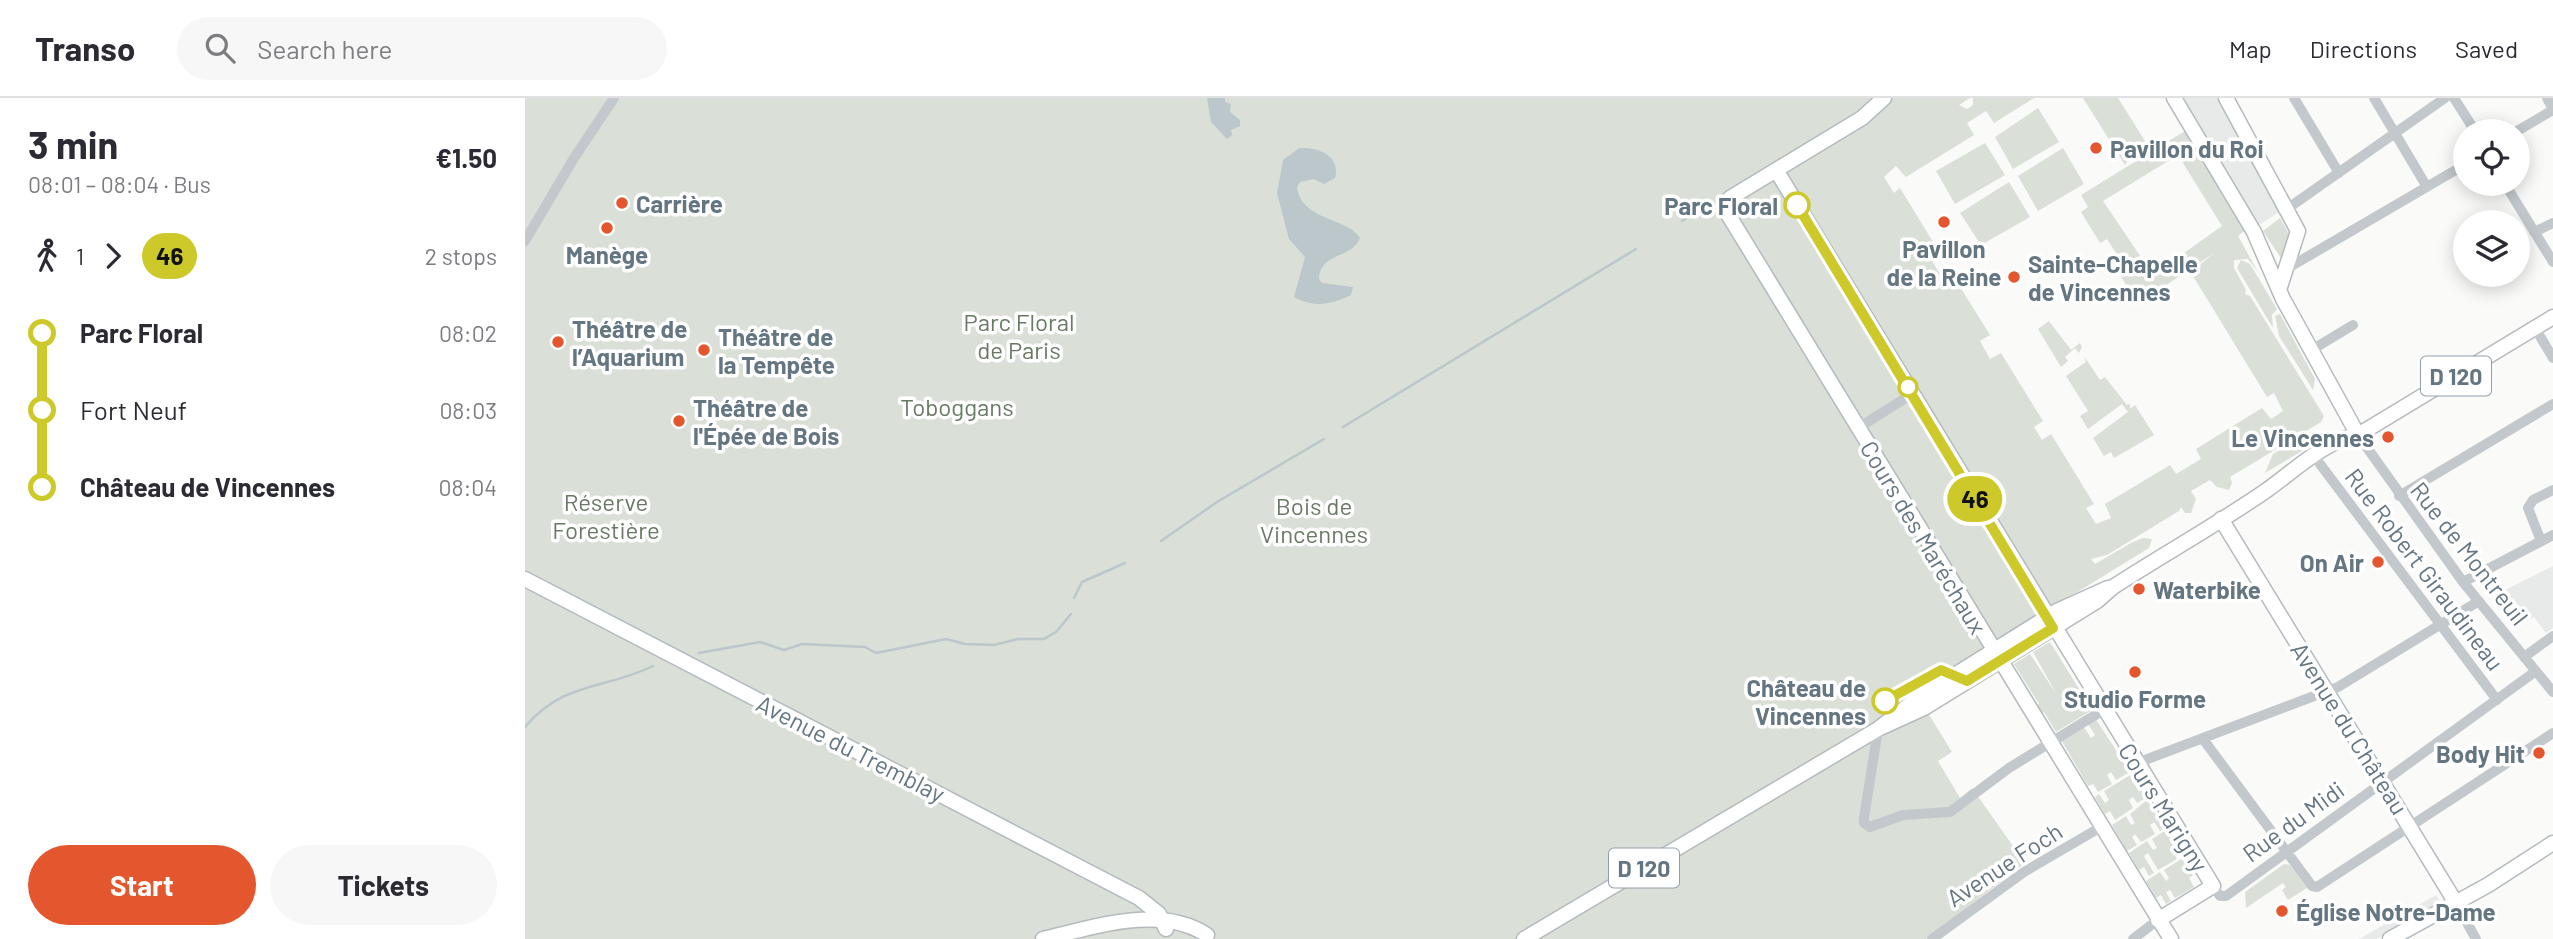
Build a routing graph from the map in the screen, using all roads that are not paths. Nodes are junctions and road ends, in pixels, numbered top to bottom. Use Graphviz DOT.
graph roads {
  1 [pos="614,98"];
  2 [pos="1884,98"];
  3 [pos="2174,98"];
  4 [pos="2226,98"];
  5 [pos="2294,98"];
  6 [pos="2374,98"];
  7 [pos="2445,98"];
  8 [pos="2454,98"];
  9 [pos="2547,98"];
  10 [pos="2553,109"];
  11 [pos="2467,119"];
  12 [pos="2530,123"];
  13 [pos="2395,134"];
  14 [pos="1776,170"];
  15 [pos="2453,172"];
  16 [pos="2339,173"];
  17 [pos="2427,187"];
  18 [pos="2512,196"];
  19 [pos="2287,209"];
  20 [pos="2553,223"];
  21 [pos="2534,232"];
  22 [pos="525,242"];
  23 [pos="2267,262"];
  24 [pos="2553,262"];
  25 [pos="2288,268"];
  26 [pos="2279,290"];
  27 [pos="2553,317"];
  28 [pos="2353,325"];
  29 [pos="2535,328"];
  30 [pos="2310,351"];
  31 [pos="2553,358"];
  32 [pos="1912,394"];
  33 [pos="2553,404"];
  34 [pos="1858,428"];
  35 [pos="2358,435"];
  36 [pos="2320,464"];
  37 [pos="2267,490"];
  38 [pos="2553,490"];
  39 [pos="2399,496"];
  40 [pos="2221,519"];
  41 [pos="2553,535"];
  42 [pos="2542,541"];
  43 [pos="525,579"];
  44 [pos="2463,582"];
  45 [pos="2479,601"];
  46 [pos="2048,619"];
  47 [pos="2441,625"];
  48 [pos="2553,636"];
  49 [pos="1995,652"];
  50 [pos="2524,657"];
  51 [pos="2536,671"];
  52 [pos="2327,692"];
  53 [pos="2553,692"];
  54 [pos="2497,700"];
  55 [pos="2105,709"];
  56 [pos="1878,729"];
  57 [pos="2553,733"];
  58 [pos="2203,738"];
  59 [pos="2050,742"];
  60 [pos="2137,763"];
  61 [pos="2383,782"];
  62 [pos="2410,826"];
  63 [pos="2101,827"];
  64 [pos="2553,843"];
  65 [pos="2288,851"];
  66 [pos="2218,891"];
  67 [pos="2456,903"];
  68 [pos="1151,905"];
  69 [pos="2158,920"];
  70 [pos="1190,924"];
  71 [pos="1165,929"];
  72 [pos="2406,935"];
  73 [pos="1212,937"];
  74 [pos="1043,939"];
  75 [pos="1524,939"];
  76 [pos="1932,939"];
  77 [pos="2133,939"];
  78 [pos="2171,939"];
  79 [pos="2390,939"];
  80 [pos="2476,939"];
  1 -- 22 [label="street"];
  2 -- 14 [label="street"];
  3 -- 23 [label="street"];
  4 -- 19 [label="street"];
  5 -- 16 [label="street"];
  6 -- 13 [label="street"];
  7 -- 13 [label="street"];
  8 -- 11 [label="street"];
  9 -- 10 [label="street"];
  10 -- 12 [label="street"];
  13 -- 16 [label="street"];
  13 -- 17 [label="street"];
  14 -- 32 [label="street"];
  14 -- 34 [label="street, Cours des Maréchaux"];
  15 -- 17 [label="street"];
  16 -- 19 [label="street"];
  17 -- 25 [label="street"];
  18 -- 21 [label="street"];
  19 -- 25 [label="street"];
  20 -- 21 [label="street"];
  21 -- 24 [label="street"];
  23 -- 25 [label="street"];
  23 -- 26 [label="street"];
  25 -- 26 [label="street"];
  26 -- 30 [label="street"];
  27 -- 29 [label="street, D 120"];
  28 -- 30 [label="street"];
  29 -- 31 [label="street"];
  29 -- 35 [label="street, D 120"];
  30 -- 35 [label="street"];
  32 -- 34 [label="street, Cours des Maréchaux"];
  32 -- 46 [label="street"];
  33 -- 39 [label="street"];
  34 -- 49 [label="street, Cours des Maréchaux"];
  35 -- 36 [label="street, D 120"];
  35 -- 37 [label="street, D 120"];
  35 -- 39 [label="street, Rue de Montreuil"];
  36 -- 37 [label="street, D 120"];
  36 -- 47 [label="street, Rue Robert Giraudineau"];
  37 -- 40 [label="street, D 120"];
  38 -- 42 [label="street"];
  39 -- 44 [label="street, Rue de Montreuil"];
  40 -- 46 [label="street, D 120"];
  40 -- 52 [label="street, Avenue du Château"];
  41 -- 42 [label="street"];
  42 -- 44 [label="street"];
  43 -- 68 [label="street, Avenue du Tremblay"];
  44 -- 45 [label="street, Rue de Montreuil"];
  45 -- 47 [label="street"];
  45 -- 50 [label="street, Rue de Montreuil"];
  46 -- 49 [label="street, D 120"];
  46 -- 55 [label="street, Cours Marigny"];
  47 -- 52 [label="street"];
  47 -- 54 [label="street, Rue Robert Giraudineau"];
  48 -- 50 [label="street"];
  49 -- 56 [label="street, D 120"];
  49 -- 59 [label="street"];
  50 -- 51 [label="street, Rue de Montreuil"];
  51 -- 53 [label="street, Rue de Montreuil"];
  51 -- 54 [label="street, Rue du Midi"];
  52 -- 58 [label="street"];
  52 -- 61 [label="street, Avenue du Château"];
  54 -- 61 [label="street, Rue du Midi"];
  55 -- 59 [label="street"];
  55 -- 60 [label="street, Cours Marigny"];
  56 -- 59 [label="street"];
  56 -- 75 [label="street, D 120"];
  57 -- 62 [label="street"];
  58 -- 60 [label="street"];
  58 -- 65 [label="street"];
  59 -- 63 [label="street"];
  60 -- 66 [label="street, Cours Marigny"];
  61 -- 62 [label="street, Avenue du Château"];
  61 -- 65 [label="street, Rue du Midi"];
  62 -- 65 [label="street"];
  62 -- 67 [label="street, Avenue du Château"];
  63 -- 69 [label="street"];
  63 -- 76 [label="street, Avenue Foch"];
  64 -- 67 [label="street"];
  65 -- 66 [label="street, Rue du Midi"];
  66 -- 69 [label="street, Cours Marigny"];
  67 -- 72 [label="street"];
  67 -- 80 [label="street, Avenue du Château"];
  68 -- 70 [label="street"];
  68 -- 71 [label="street, Avenue du Tremblay"];
  69 -- 77 [label="street"];
  69 -- 78 [label="street"];
  70 -- 71 [label="street"];
  70 -- 73 [label="street"];
  71 -- 73 [label="street"];
  71 -- 74 [label="street"];
  72 -- 79 [label="street"];
}
